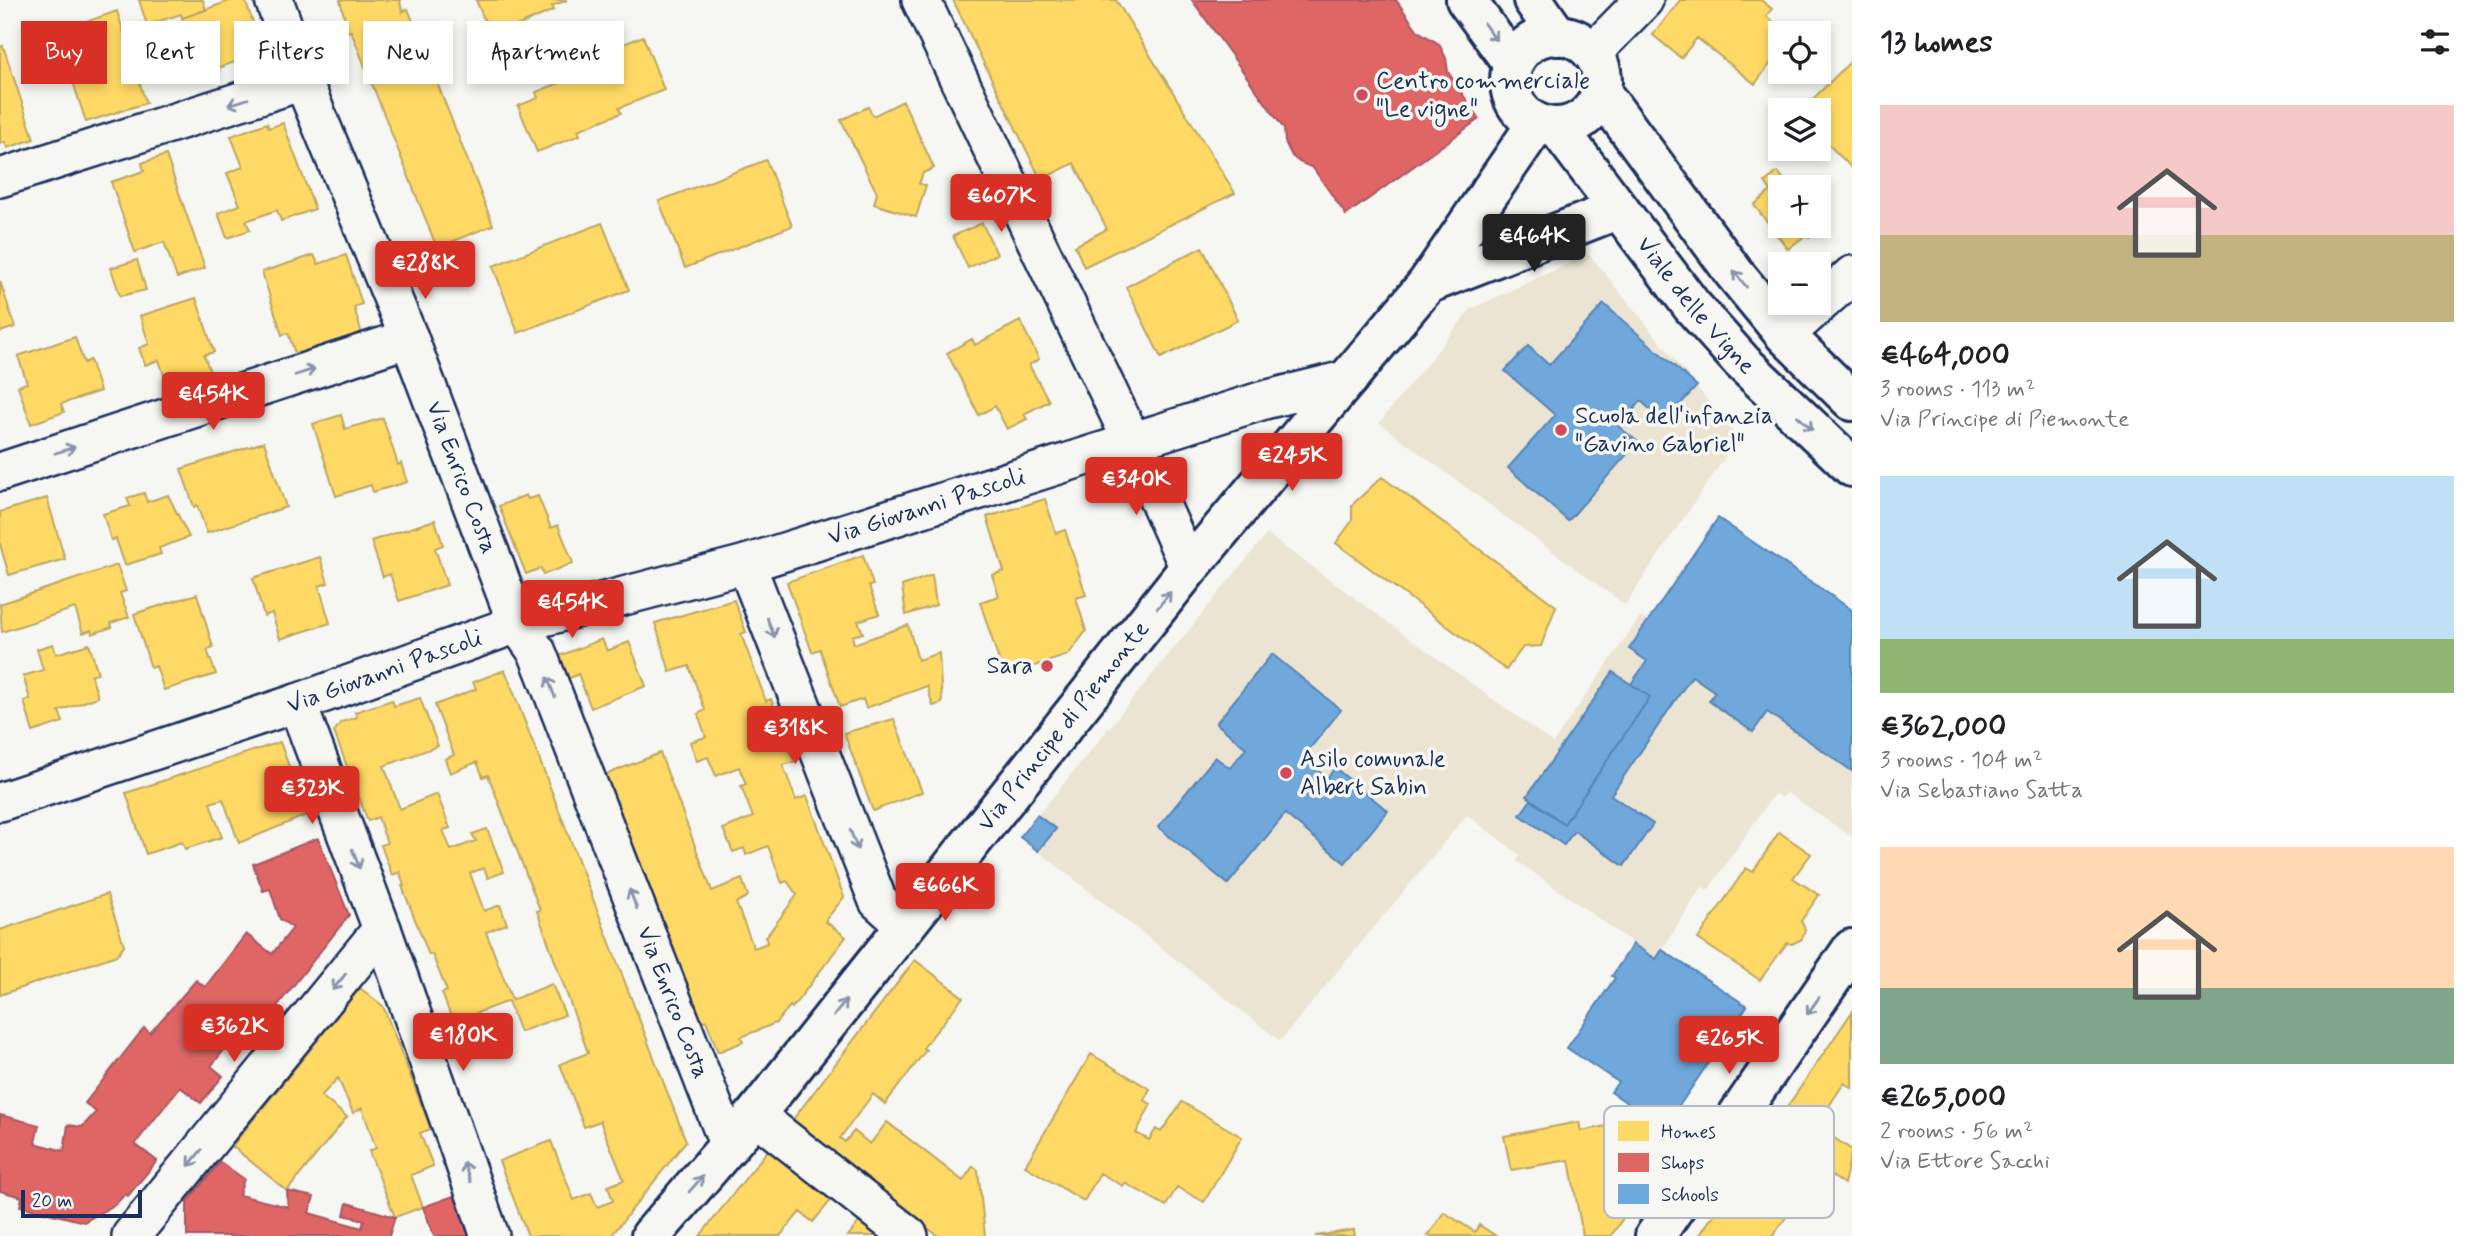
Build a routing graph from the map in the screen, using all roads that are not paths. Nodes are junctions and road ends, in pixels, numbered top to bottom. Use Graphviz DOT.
graph roads {
  1 [pos="274,0"];
  2 [pos="921,0"];
  3 [pos="1466,0"];
  4 [pos="1533,0"];
  5 [pos="1644,0"];
  6 [pos="282,21"];
  7 [pos="1558,36"];
  8 [pos="1592,52"];
  9 [pos="1513,64"];
  10 [pos="294,84"];
  11 [pos="304,84"];
  12 [pos="1601,92"];
  13 [pos="1547,125"];
  14 [pos="0,178"];
  15 [pos="1619,209"];
  16 [pos="1852,275"];
  17 [pos="1427,284"];
  18 [pos="1785,335"];
  19 [pos="409,338"];
  20 [pos="1349,379"];
  21 [pos="1852,401"];
  22 [pos="1132,442"];
  23 [pos="1852,467"];
  24 [pos="0,471"];
  25 [pos="746,565"];
  26 [pos="1189,568"];
  27 [pos="517,624"];
  28 [pos="297,703"];
  29 [pos="0,802"];
  30 [pos="905,925"];
  31 [pos="382,929"];
  32 [pos="1852,949"];
  33 [pos="1744,1106"];
  34 [pos="755,1115"];
  35 [pos="729,1146"];
  36 [pos="1667,1218"];
  37 [pos="131,1236"];
  38 [pos="490,1236"];
  39 [pos="651,1236"];
  40 [pos="909,1236"];
  41 [pos="1655,1236"];
  1 -- 6 [label="street, Via Enrico Costa"];
  2 -- 22 [label="street"];
  3 -- 9 [label="street, one-way"];
  4 -- 7 [label="street"];
  5 -- 8 [label="street"];
  7 -- 8 [label="street"];
  7 -- 9 [label="street"];
  8 -- 12 [label="street"];
  9 -- 13 [label="street"];
  10 -- 14 [label="street, one-way"];
  11 -- 19 [label="street, Via Enrico Costa"];
  12 -- 13 [label="street"];
  18 -- 12 [label="street, Viale delle Vigne, one-way"];
  13 -- 15 [label="street, Viale delle Vigne"];
  13 -- 17 [label="street, Via Principe di Piemonte"];
  15 -- 17 [label="street, Via Principe di Piemonte"];
  15 -- 23 [label="street, Viale delle Vigne, one-way"];
  16 -- 18 [label="street"];
  17 -- 20 [label="street, Via Principe di Piemonte"];
  18 -- 21 [label="street, Viale delle Vigne"];
  24 -- 19 [label="street, one-way"];
  19 -- 27 [label="street, Via Enrico Costa"];
  20 -- 22 [label="street, Via Giovanni Pascoli"];
  20 -- 26 [label="street, Via Principe di Piemonte"];
  22 -- 25 [label="street, Via Giovanni Pascoli"];
  22 -- 26 [label="street"];
  25 -- 27 [label="street, Via Giovanni Pascoli"];
  25 -- 30 [label="street, one-way"];
  30 -- 26 [label="street, Via Principe di Piemonte, one-way"];
  27 -- 28 [label="street, Via Giovanni Pascoli"];
  35 -- 27 [label="street, Via Enrico Costa, one-way"];
  28 -- 29 [label="street, Via Giovanni Pascoli"];
  28 -- 31 [label="street, one-way"];
  34 -- 30 [label="street, Via Principe di Piemonte, one-way"];
  31 -- 37 [label="street, one-way"];
  38 -- 31 [label="street, one-way"];
  32 -- 33 [label="street, one-way"];
  34 -- 35 [label="street, Via Principe di Piemonte"];
  34 -- 40 [label="street"];
  39 -- 35 [label="street, Via Principe di Piemonte, one-way"];
  36 -- 41 [label="street, one-way"];
}
